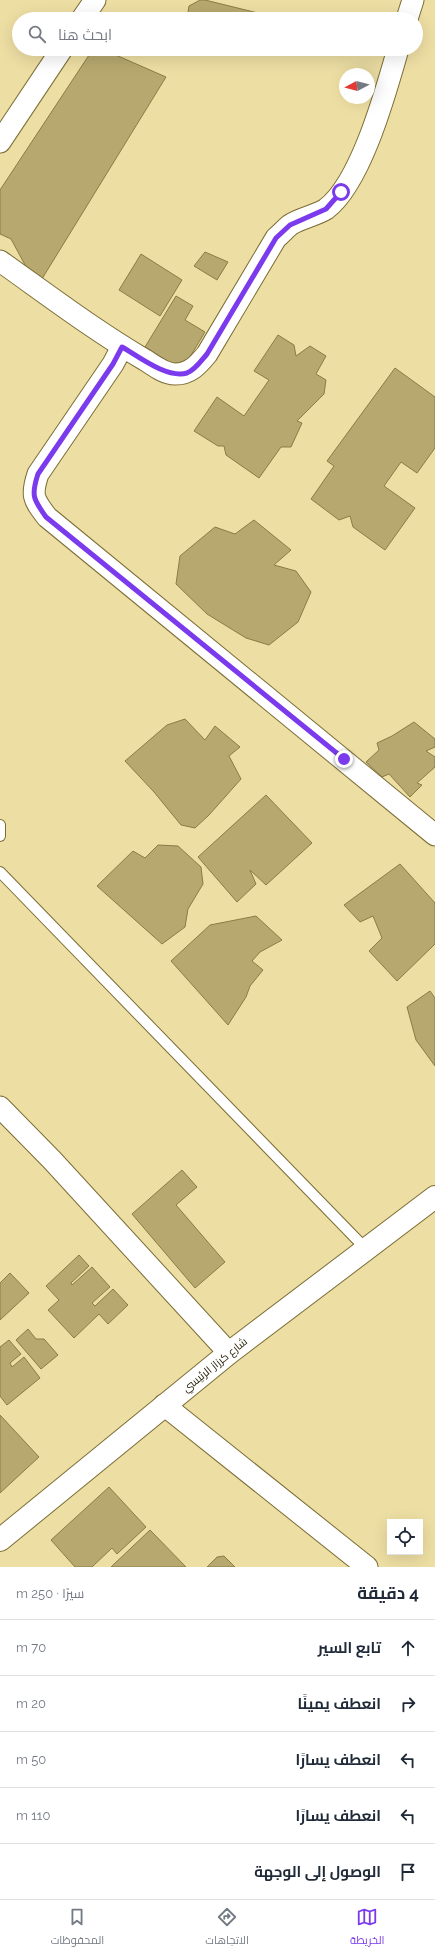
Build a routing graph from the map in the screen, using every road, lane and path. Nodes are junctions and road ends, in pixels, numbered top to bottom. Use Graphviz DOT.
graph roads {
  1 [pos="95,0"];
  2 [pos="413,0"];
  3 [pos="87,12"];
  4 [pos="409,12"];
  5 [pos="57,56"];
  6 [pos="396,56"];
  7 [pos="0,142"];
  8 [pos="0,261"];
  9 [pos="122,347"];
  10 [pos="0,825"];
  11 [pos="435,835"];
  12 [pos="0,836"];
  13 [pos="0,872"];
  14 [pos="0,1107"];
  15 [pos="435,1197"];
  16 [pos="366,1249"];
  17 [pos="229,1353"];
  18 [pos="164,1405"];
  19 [pos="0,1540"];
  20 [pos="367,1567"];
  1 -- 3 [label="street"];
  2 -- 4 [label="street"];
  5 -- 7 [label="street"];
  6 -- 9 [label="street"];
  8 -- 9 [label="street"];
  9 -- 11 [label="street"];
  10 -- 12 [label="lane"];
  13 -- 16 [label="lane"];
  14 -- 17 [label="street"];
  15 -- 16 [label="street, شارع كرزاز الرئيسي"];
  16 -- 17 [label="street, شارع كرزاز الرئيسي"];
  17 -- 18 [label="street, شارع كرزاز الرئيسي"];
  18 -- 19 [label="street, شارع كرزاز الرئيسي"];
  18 -- 20 [label="street"];
}
